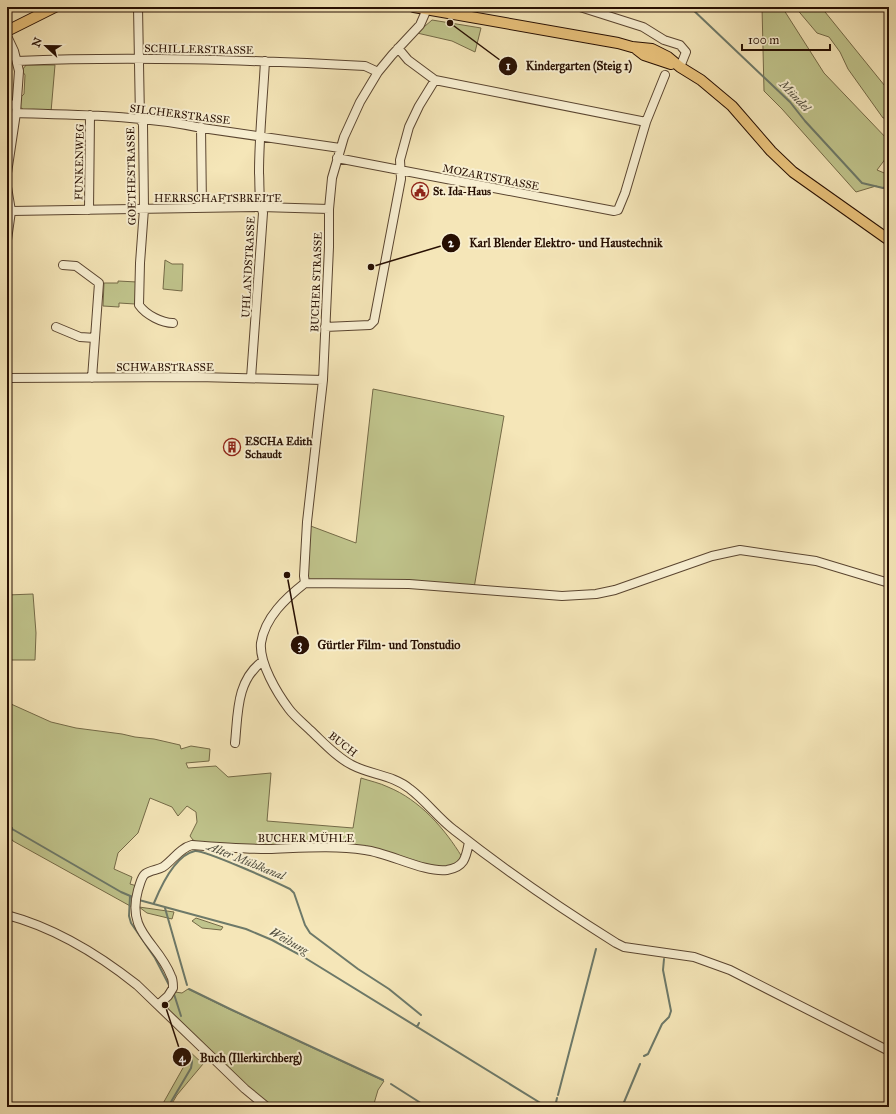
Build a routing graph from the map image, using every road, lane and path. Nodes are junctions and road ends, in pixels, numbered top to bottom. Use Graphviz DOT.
graph roads {
  1 [pos="55,7"];
  2 [pos="138,7"];
  3 [pos="414,7"];
  4 [pos="580,7"];
  5 [pos="427,9"];
  6 [pos="7,31"];
  7 [pos="7,36"];
  8 [pos="398,48"];
  9 [pos="138,59"];
  10 [pos="265,61"];
  11 [pos="17,62"];
  12 [pos="680,67"];
  13 [pos="378,72"];
  14 [pos="665,75"];
  15 [pos="435,80"];
  16 [pos="16,104"];
  17 [pos="7,105"];
  18 [pos="16,113"];
  19 [pos="90,115"];
  20 [pos="140,120"];
  21 [pos="646,122"];
  22 [pos="201,127"];
  23 [pos="260,136"];
  24 [pos="340,148"];
  25 [pos="337,158"];
  26 [pos="401,171"];
  27 [pos="7,173"];
  28 [pos="7,187"];
  29 [pos="261,207"];
  30 [pos="202,208"];
  31 [pos="144,209"];
  32 [pos="329,209"];
  33 [pos="89,210"];
  34 [pos="11,211"];
  35 [pos="7,240"];
  36 [pos="889,240"];
  37 [pos="63,265"];
  38 [pos="173,323"];
  39 [pos="56,327"];
  40 [pos="325,327"];
  41 [pos="95,338"];
  42 [pos="7,378"];
  43 [pos="92,378"];
  44 [pos="252,378"];
  45 [pos="323,380"];
  46 [pos="305,583"];
  47 [pos="889,583"];
  48 [pos="263,661"];
  49 [pos="235,743"];
  50 [pos="469,842"];
  51 [pos="7,915"];
  52 [pos="158,1005"];
  53 [pos="889,1051"];
  54 [pos="267,1107"];
  1 -- 6 [label="main road"];
  2 -- 9 [label="street, GOETHESTRASSE"];
  3 -- 5 [label="main road"];
  4 -- 12 [label="street"];
  5 -- 8 [label="street, BUCHER STRASSE"];
  5 -- 12 [label="main road"];
  7 -- 11 [label="street"];
  8 -- 13 [label="street, BUCHER STRASSE"];
  8 -- 15 [label="street"];
  9 -- 10 [label="street, SCHILLERSTRASSE"];
  9 -- 11 [label="street, SCHILLERSTRASSE"];
  9 -- 20 [label="street, GOETHESTRASSE"];
  10 -- 13 [label="street, SCHILLERSTRASSE"];
  10 -- 23 [label="street, UHLANDSTRASSE"];
  11 -- 16 [label="street"];
  12 -- 36 [label="main road"];
  13 -- 24 [label="street, BUCHER STRASSE"];
  14 -- 21 [label="street"];
  15 -- 21 [label="street"];
  15 -- 26 [label="street"];
  16 -- 17 [label="street"];
  16 -- 18 [label="street"];
  18 -- 19 [label="street, SILCHERSTRASSE"];
  18 -- 27 [label="street"];
  19 -- 20 [label="street, SILCHERSTRASSE"];
  19 -- 33 [label="street, FUNKENWEG"];
  20 -- 22 [label="street, SILCHERSTRASSE"];
  20 -- 31 [label="street, GOETHESTRASSE"];
  21 -- 26 [label="street, MOZARTSTRASSE"];
  22 -- 23 [label="street, SILCHERSTRASSE"];
  22 -- 30 [label="street"];
  23 -- 24 [label="street, SILCHERSTRASSE"];
  23 -- 29 [label="street, UHLANDSTRASSE"];
  24 -- 25 [label="street, BUCHER STRASSE"];
  25 -- 26 [label="street, MOZARTSTRASSE"];
  25 -- 32 [label="street, BUCHER STRASSE"];
  26 -- 40 [label="street"];
  28 -- 34 [label="street"];
  29 -- 30 [label="street, HERRSCHAFTSBREITE"];
  29 -- 32 [label="street, HERRSCHAFTSBREITE"];
  29 -- 44 [label="street, UHLANDSTRASSE"];
  30 -- 31 [label="street, HERRSCHAFTSBREITE"];
  31 -- 33 [label="street, HERRSCHAFTSBREITE"];
  31 -- 38 [label="street, GOETHESTRASSE"];
  32 -- 40 [label="street, BUCHER STRASSE"];
  33 -- 34 [label="street, HERRSCHAFTSBREITE"];
  34 -- 35 [label="street"];
  37 -- 41 [label="street"];
  39 -- 41 [label="street"];
  40 -- 45 [label="street, BUCHER STRASSE"];
  41 -- 43 [label="street"];
  42 -- 43 [label="street, SCHWABSTRASSE"];
  43 -- 44 [label="street, SCHWABSTRASSE"];
  44 -- 45 [label="street, SCHWABSTRASSE"];
  45 -- 46 [label="street, BUCHER STRASSE"];
  46 -- 47 [label="street"];
  46 -- 48 [label="street, BUCH"];
  48 -- 49 [label="street"];
  48 -- 50 [label="street, BUCH"];
  50 -- 52 [label="street, BUCHER MÜHLE"];
  50 -- 53 [label="street"];
  51 -- 52 [label="street"];
  52 -- 54 [label="street"];
}
